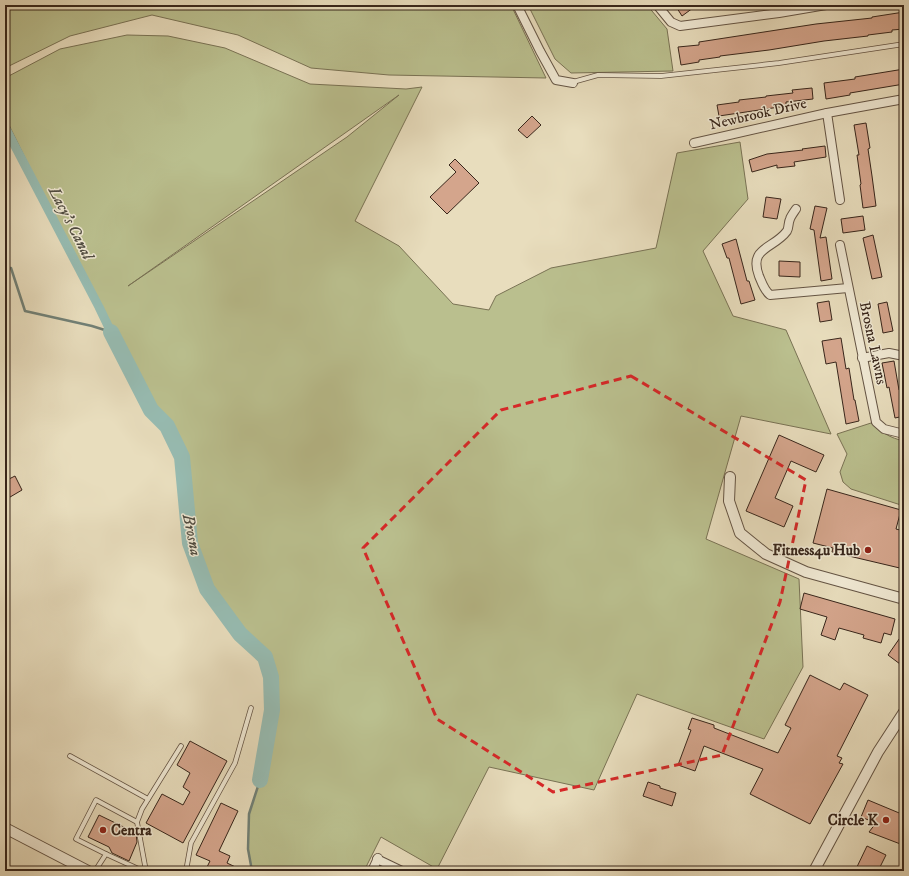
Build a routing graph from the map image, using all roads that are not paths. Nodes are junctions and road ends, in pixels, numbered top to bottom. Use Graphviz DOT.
graph roads {
  1 [pos="517,5"];
  2 [pos="657,5"];
  3 [pos="774,5"];
  4 [pos="826,5"];
  5 [pos="779,13"];
  6 [pos="904,44"];
  7 [pos="573,83"];
  8 [pos="904,99"];
  9 [pos="827,113"];
  10 [pos="694,143"];
  11 [pos="840,200"];
  12 [pos="796,209"];
  13 [pos="840,245"];
  14 [pos="848,288"];
  15 [pos="904,356"];
  16 [pos="862,358"];
  17 [pos="900,433"];
  18 [pos="730,477"];
  19 [pos="904,599"];
  20 [pos="251,708"];
  21 [pos="904,712"];
  22 [pos="181,746"];
  23 [pos="70,756"];
  24 [pos="148,799"];
  25 [pos="137,822"];
  26 [pos="5,828"];
  27 [pos="106,854"];
  28 [pos="88,871"];
  29 [pos="95,871"];
  30 [pos="143,871"];
  31 [pos="146,871"];
  32 [pos="186,871"];
  33 [pos="372,871"];
  34 [pos="402,871"];
  35 [pos="814,871"];
  1 -- 7 [label="street"];
  2 -- 5 [label="street"];
  3 -- 5 [label="street"];
  4 -- 5 [label="street"];
  6 -- 7 [label="lane"];
  8 -- 9 [label="street, Newbrook Drive"];
  9 -- 10 [label="street, Newbrook Drive"];
  9 -- 11 [label="street, Newbrook Drive"];
  12 -- 14 [label="street"];
  13 -- 14 [label="street, Brosna Lawns"];
  14 -- 16 [label="street, Brosna Lawns"];
  15 -- 16 [label="street"];
  16 -- 17 [label="street, Brosna Lawns"];
  18 -- 19 [label="street"];
  20 -- 32 [label="lane"];
  21 -- 35 [label="street"];
  22 -- 24 [label="lane"];
  23 -- 24 [label="lane"];
  24 -- 25 [label="lane"];
  25 -- 27 [label="lane"];
  25 -- 31 [label="lane"];
  26 -- 28 [label="street"];
  27 -- 29 [label="lane"];
  27 -- 30 [label="lane"];
  33 -- 34 [label="street"];
}
